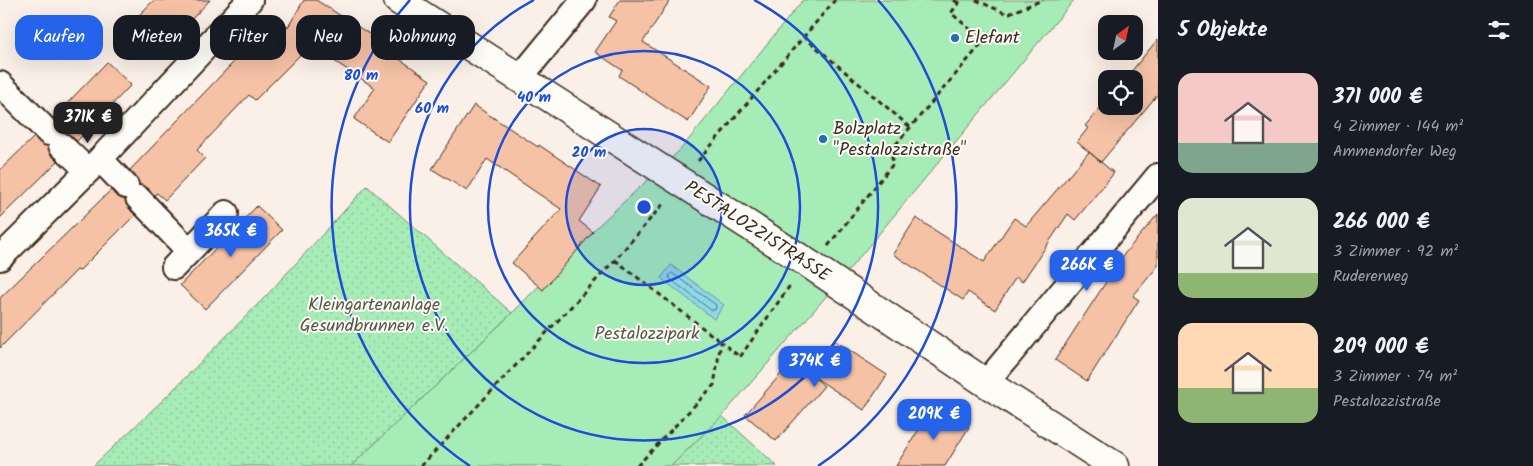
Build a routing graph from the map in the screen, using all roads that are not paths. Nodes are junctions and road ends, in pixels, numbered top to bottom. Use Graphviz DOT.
graph roads {
  1 [pos="250,0"];
  2 [pos="398,0"];
  3 [pos="584,0"];
  4 [pos="519,79"];
  5 [pos="0,84"];
  6 [pos="94,165"];
  7 [pos="1158,176"];
  8 [pos="226,213"];
  9 [pos="0,258"];
  10 [pos="986,383"];
  11 [pos="1115,466"];
  1 -- 6 [label="street"];
  2 -- 4 [label="street, PESTALOZZISTRASSE"];
  3 -- 4 [label="street"];
  4 -- 10 [label="street, PESTALOZZISTRASSE"];
  5 -- 6 [label="street"];
  6 -- 8 [label="street"];
  6 -- 9 [label="street"];
  7 -- 10 [label="street"];
  10 -- 11 [label="street, PESTALOZZISTRASSE"];
}
